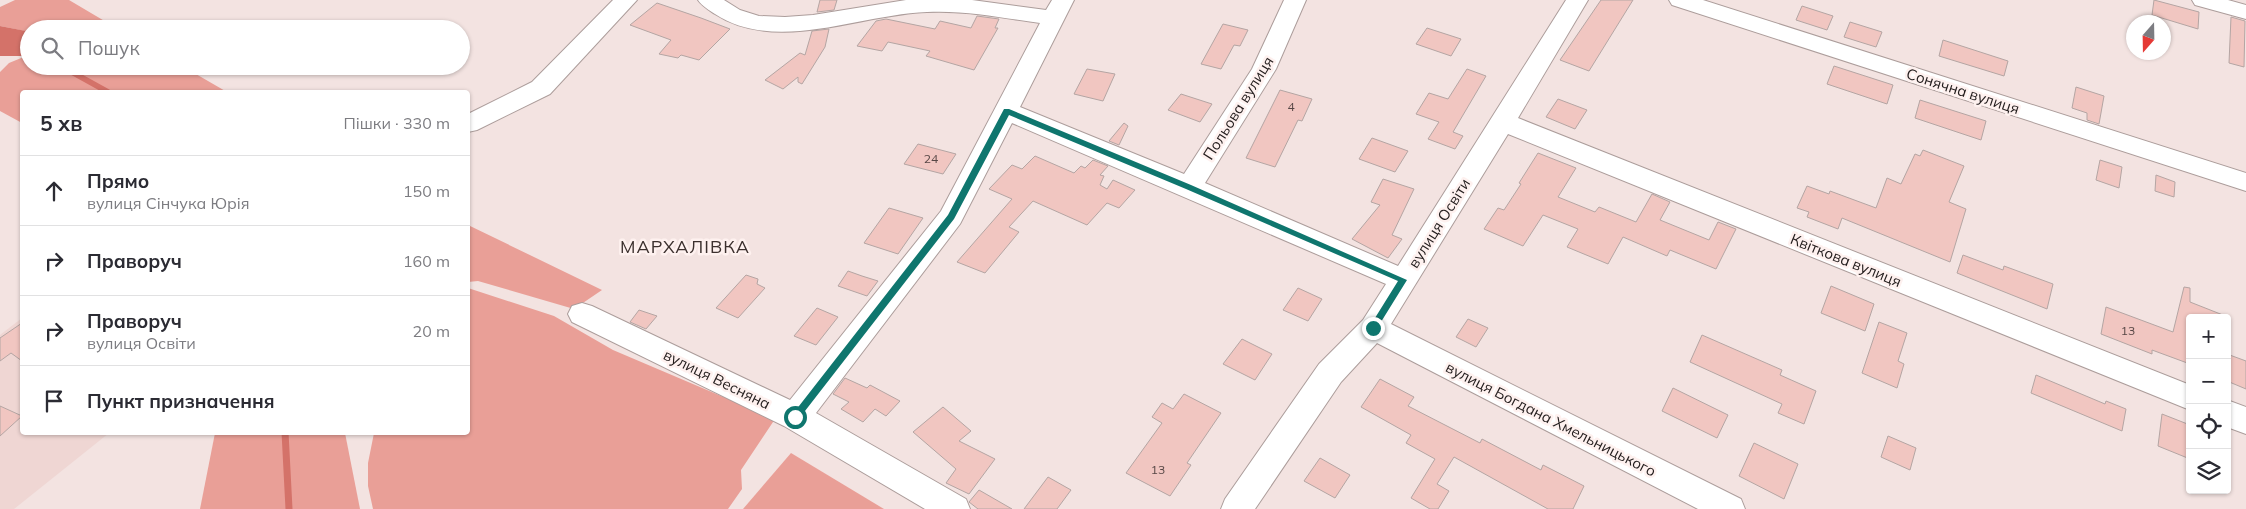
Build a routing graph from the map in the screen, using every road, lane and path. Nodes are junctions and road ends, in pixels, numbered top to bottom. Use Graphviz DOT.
graph roads {
  1 [pos="626,0"];
  2 [pos="709,0"];
  3 [pos="1295,0"];
  4 [pos="1576,0"];
  5 [pos="1680,0"];
  6 [pos="2203,0"];
  7 [pos="1058,9"];
  8 [pos="2246,12"];
  9 [pos="1007,111"];
  10 [pos="1503,122"];
  11 [pos="470,123"];
  12 [pos="2246,182"];
  13 [pos="1189,187"];
  14 [pos="1403,280"];
  15 [pos="582,314"];
  16 [pos="1373,328"];
  17 [pos="2186,396"];
  18 [pos="2231,415"];
  19 [pos="795,417"];
  20 [pos="2246,421"];
  21 [pos="954,509"];
  22 [pos="1237,509"];
  23 [pos="1729,509"];
  1 -- 11 [label="street"];
  2 -- 7 [label="street"];
  3 -- 13 [label="street, Польова вулиця"];
  4 -- 10 [label="street, вулиця Освіти"];
  5 -- 12 [label="street, Сонячна вулиця"];
  6 -- 8 [label="street"];
  7 -- 9 [label="street"];
  9 -- 13 [label="street"];
  9 -- 19 [label="street"];
  10 -- 14 [label="street, вулиця Освіти"];
  10 -- 17 [label="street, Квіткова вулиця"];
  13 -- 14 [label="street"];
  14 -- 16 [label="street, вулиця Освіти"];
  15 -- 19 [label="street, вулиця Весняна"];
  16 -- 22 [label="street, вулиця Освіти"];
  16 -- 23 [label="street, вулиця Богдана Хмельницького"];
  18 -- 20 [label="street"];
  19 -- 21 [label="street, вулиця Весняна"];
}
